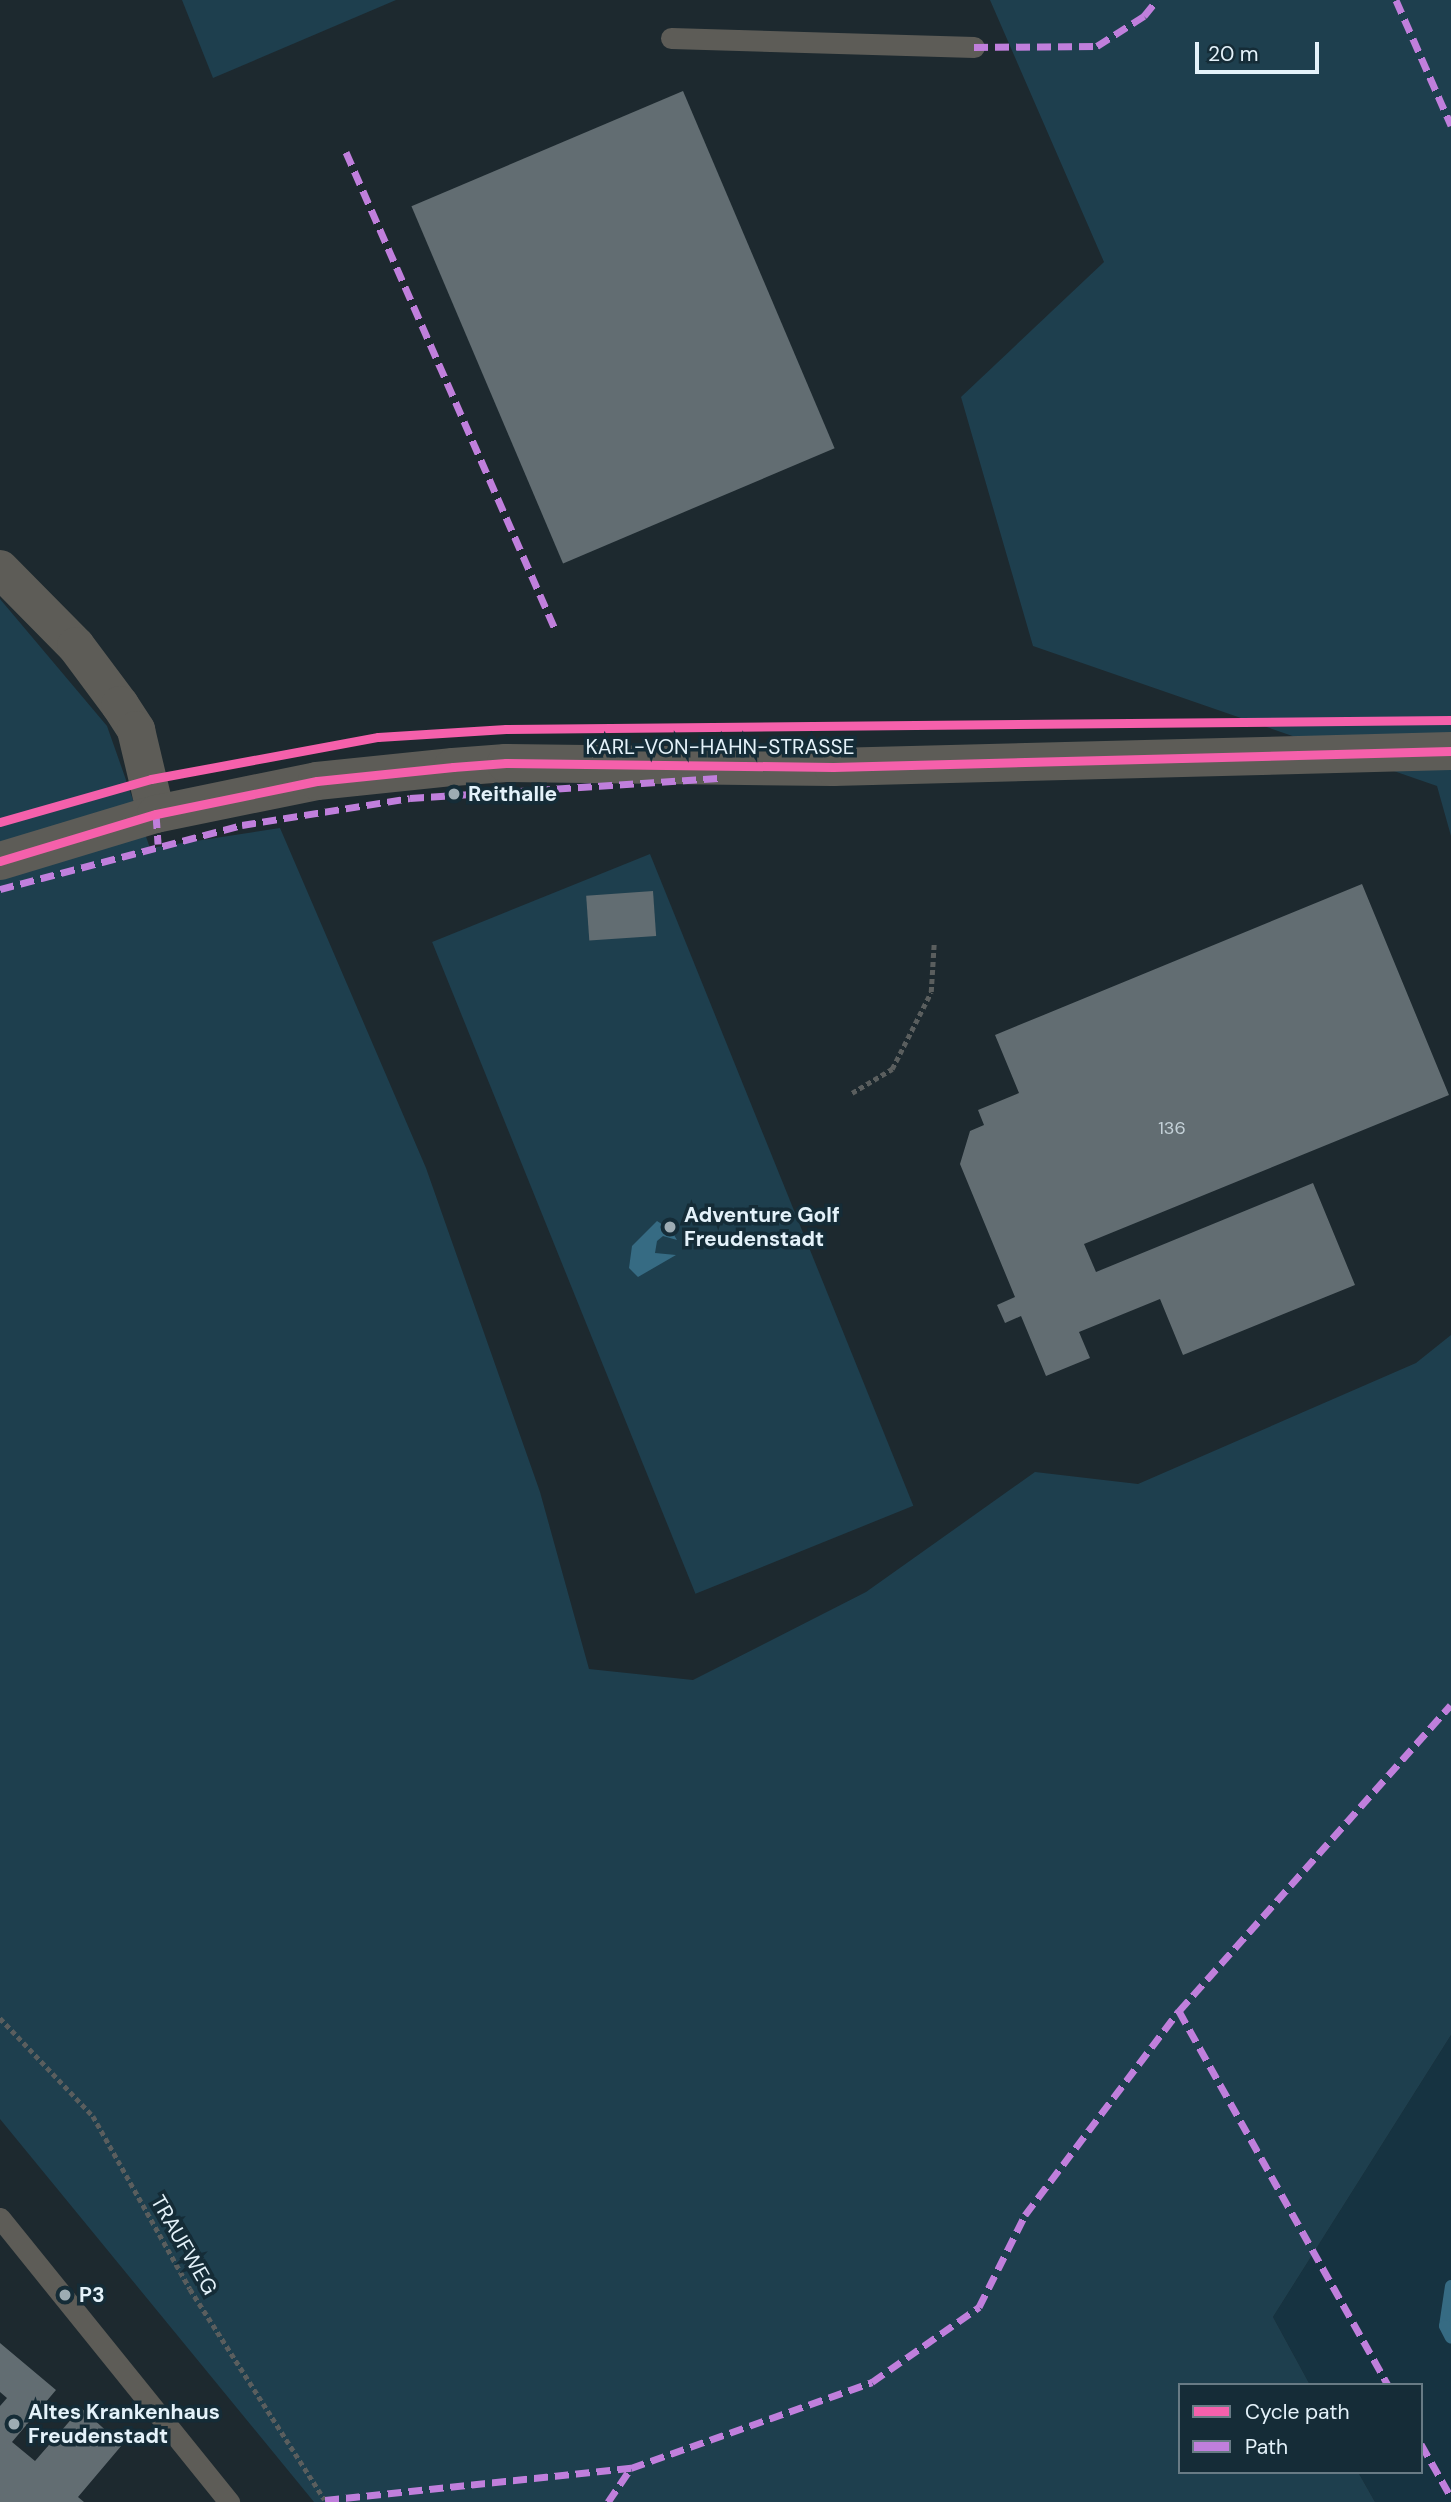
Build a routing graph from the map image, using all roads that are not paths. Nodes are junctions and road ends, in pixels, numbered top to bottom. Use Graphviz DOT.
graph roads {
  1 [pos="671,38"];
  2 [pos="974,47"];
  3 [pos="0,569"];
  4 [pos="1451,751"];
  5 [pos="156,814"];
  6 [pos="0,861"];
  7 [pos="0,2218"];
  8 [pos="229,2502"];
  1 -- 2 [label="lane"];
  3 -- 5 [label="street"];
  4 -- 5 [label="street, KARL-VON-HAHN-STRASSE"];
  5 -- 6 [label="street, KARL-VON-HAHN-STRASSE"];
  7 -- 8 [label="lane"];
}
